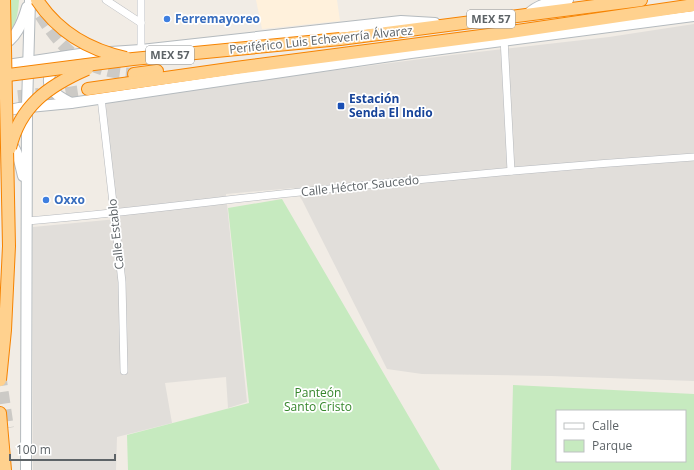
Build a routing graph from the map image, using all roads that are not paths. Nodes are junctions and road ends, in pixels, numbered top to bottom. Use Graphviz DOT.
graph roads {
  1 [pos="4,0"];
  2 [pos="30,0"];
  3 [pos="37,0"];
  4 [pos="106,0"];
  5 [pos="141,0"];
  6 [pos="568,0"];
  7 [pos="641,0"];
  8 [pos="694,5"];
  9 [pos="528,14"];
  10 [pos="694,16"];
  11 [pos="141,23"];
  12 [pos="455,24"];
  13 [pos="504,37"];
  14 [pos="0,46"];
  15 [pos="142,50"];
  16 [pos="66,56"];
  17 [pos="133,59"];
  18 [pos="28,62"];
  19 [pos="101,63"];
  20 [pos="0,66"];
  21 [pos="236,68"];
  22 [pos="134,74"];
  23 [pos="0,76"];
  24 [pos="89,89"];
  25 [pos="102,98"];
  26 [pos="71,103"];
  27 [pos="27,107"];
  28 [pos="0,112"];
  29 [pos="0,136"];
  30 [pos="694,157"];
  31 [pos="511,172"];
  32 [pos="26,192"];
  33 [pos="114,213"];
  34 [pos="27,221"];
  35 [pos="0,306"];
  36 [pos="124,371"];
  37 [pos="0,380"];
  38 [pos="0,413"];
  39 [pos="8,428"];
  40 [pos="5,470"];
  41 [pos="12,470"];
  42 [pos="26,470"];
  1 -- 37 [label="highway, bridge"];
  2 -- 14 [label="street"];
  2 -- 18 [label="street"];
  3 -- 17 [label="highway, bridge"];
  4 -- 11 [label="street"];
  5 -- 11 [label="street"];
  6 -- 9 [label="street"];
  7 -- 9 [label="highway, Periférico Luis Echeverría Álvarez / MEX 57"];
  8 -- 13 [label="highway, Periférico Luis Echeverría Álvarez / MEX 57"];
  9 -- 12 [label="highway, Periférico Luis Echeverría Álvarez / MEX 57"];
  10 -- 13 [label="street"];
  11 -- 15 [label="street"];
  12 -- 15 [label="street"];
  12 -- 17 [label="highway, Periférico Luis Echeverría Álvarez / MEX 57, bridge"];
  13 -- 21 [label="highway, Periférico Luis Echeverría Álvarez / MEX 57"];
  13 -- 25 [label="street"];
  13 -- 31 [label="street"];
  15 -- 16 [label="street"];
  16 -- 18 [label="street"];
  16 -- 26 [label="street"];
  17 -- 19 [label="highway, Periférico Luis Echeverría Álvarez / MEX 57, bridge"];
  18 -- 20 [label="street"];
  18 -- 27 [label="street"];
  19 -- 23 [label="highway, Periférico Luis Echeverría Álvarez / MEX 57, bridge"];
  19 -- 35 [label="highway, bridge"];
  21 -- 22 [label="highway"];
  21 -- 24 [label="highway, Periférico Luis Echeverría Álvarez / MEX 57"];
  25 -- 26 [label="street"];
  25 -- 33 [label="street, Calle Establo"];
  26 -- 27 [label="street"];
  27 -- 28 [label="street"];
  27 -- 32 [label="street"];
  29 -- 32 [label="street"];
  30 -- 31 [label="street, Calle Héctor Saucedo"];
  31 -- 33 [label="street, Calle Héctor Saucedo"];
  32 -- 34 [label="street"];
  33 -- 34 [label="street, Calle Héctor Saucedo"];
  33 -- 36 [label="street, Calle Establo"];
  34 -- 42 [label="street"];
  38 -- 40 [label="highway"];
  39 -- 41 [label="highway"];
}
